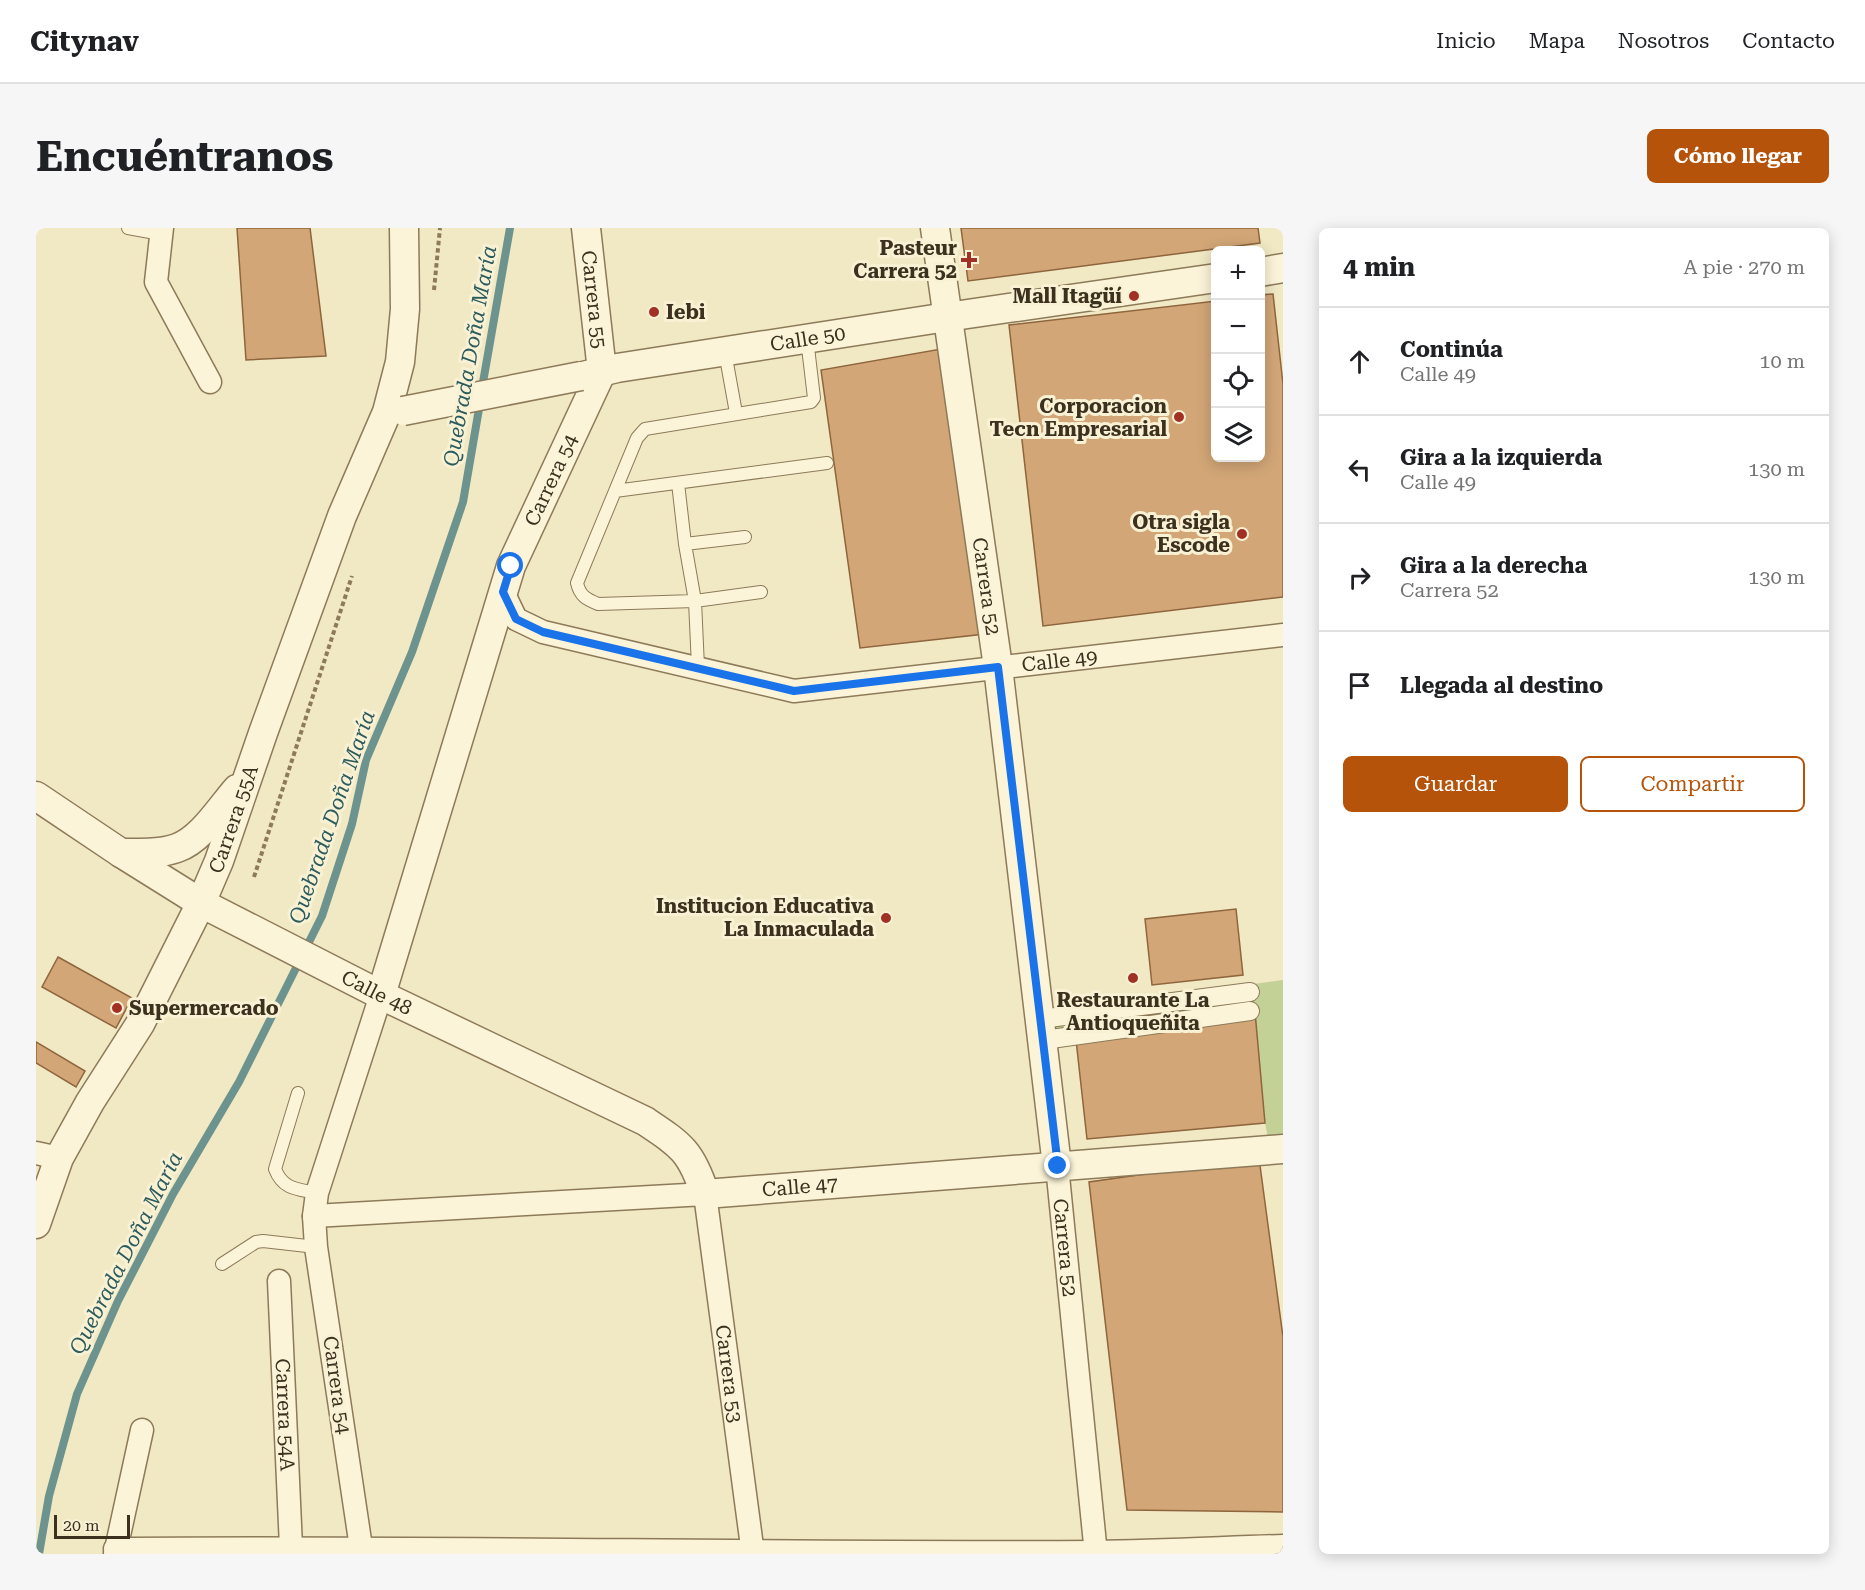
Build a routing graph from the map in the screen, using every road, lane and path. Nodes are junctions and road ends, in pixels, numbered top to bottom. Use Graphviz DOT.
graph roads {
  1 [pos="128,228"];
  2 [pos="404,228"];
  3 [pos="586,228"];
  4 [pos="935,228"];
  5 [pos="161,231"];
  6 [pos="1283,268"];
  7 [pos="1265,271"];
  8 [pos="1211,279"];
  9 [pos="947,317"];
  10 [pos="807,339"];
  11 [pos="724,352"];
  12 [pos="591,373"];
  13 [pos="210,382"];
  14 [pos="395,412"];
  15 [pos="736,413"];
  16 [pos="827,463"];
  17 [pos="678,483"];
  18 [pos="615,491"];
  19 [pos="746,537"];
  20 [pos="685,544"];
  21 [pos="503,592"];
  22 [pos="761,592"];
  23 [pos="695,601"];
  24 [pos="1283,635"];
  25 [pos="698,667"];
  26 [pos="998,667"];
  27 [pos="250,773"];
  28 [pos="36,796"];
  29 [pos="121,853"];
  30 [pos="201,903"];
  31 [pos="381,995"];
  32 [pos="1250,1001"];
  33 [pos="1042,1029"];
  34 [pos="298,1093"];
  35 [pos="1283,1149"];
  36 [pos="47,1156"];
  37 [pos="1058,1166"];
  38 [pos="705,1194"];
  39 [pos="316,1204"];
  40 [pos="36,1224"];
  41 [pos="316,1247"];
  42 [pos="222,1264"];
  43 [pos="279,1281"];
  44 [pos="142,1430"];
  45 [pos="1283,1546"];
  46 [pos="291,1547"];
  47 [pos="361,1550"];
  48 [pos="115,1551"];
  49 [pos="753,1552"];
  50 [pos="984,1552"];
  51 [pos="1096,1553"];
  1 -- 5 [label="lane"];
  2 -- 14 [label="street, Carrera 55A"];
  3 -- 12 [label="street, Carrera 55"];
  4 -- 9 [label="street, Carrera 52"];
  5 -- 13 [label="street"];
  6 -- 7 [label="street"];
  8 -- 9 [label="street, Calle 50"];
  9 -- 10 [label="street, Calle 50"];
  9 -- 26 [label="street, Carrera 52"];
  10 -- 11 [label="street, Calle 50"];
  10 -- 15 [label="lane"];
  11 -- 12 [label="street, Calle 50"];
  11 -- 15 [label="lane"];
  12 -- 14 [label="street, Calle 50, bridge"];
  12 -- 21 [label="street, Carrera 54"];
  14 -- 27 [label="street, Carrera 55A"];
  15 -- 18 [label="lane"];
  16 -- 17 [label="lane"];
  17 -- 18 [label="lane"];
  17 -- 20 [label="lane"];
  18 -- 23 [label="lane"];
  19 -- 20 [label="lane"];
  20 -- 23 [label="lane"];
  21 -- 25 [label="street, Calle 49"];
  21 -- 31 [label="street, Carrera 54"];
  22 -- 23 [label="lane"];
  23 -- 25 [label="lane"];
  24 -- 26 [label="street, Calle 49"];
  25 -- 26 [label="street, Calle 49"];
  26 -- 33 [label="street, Carrera 52"];
  27 -- 29 [label="street"];
  27 -- 30 [label="street, Carrera 55A"];
  28 -- 29 [label="street, Calle 48"];
  29 -- 30 [label="street, Calle 48"];
  30 -- 31 [label="street, Calle 48"];
  30 -- 36 [label="street, Carrera 55A"];
  31 -- 38 [label="street, Calle 48"];
  31 -- 39 [label="street"];
  32 -- 33 [label="street"];
  33 -- 37 [label="street, Carrera 52"];
  34 -- 39 [label="lane"];
  35 -- 37 [label="street, Calle 47"];
  36 -- 40 [label="street, Carrera 55A"];
  37 -- 38 [label="street, Calle 47"];
  37 -- 51 [label="street, Carrera 52"];
  38 -- 39 [label="street, Calle 47"];
  38 -- 49 [label="street, Carrera 53"];
  39 -- 41 [label="street, Carrera 54"];
  41 -- 42 [label="lane"];
  41 -- 47 [label="street, Carrera 54"];
  43 -- 46 [label="street, Carrera 54A"];
  44 -- 48 [label="street"];
  45 -- 51 [label="street"];
  46 -- 47 [label="street"];
  46 -- 48 [label="street"];
  47 -- 49 [label="street"];
  49 -- 50 [label="street"];
  50 -- 51 [label="street"];
}
